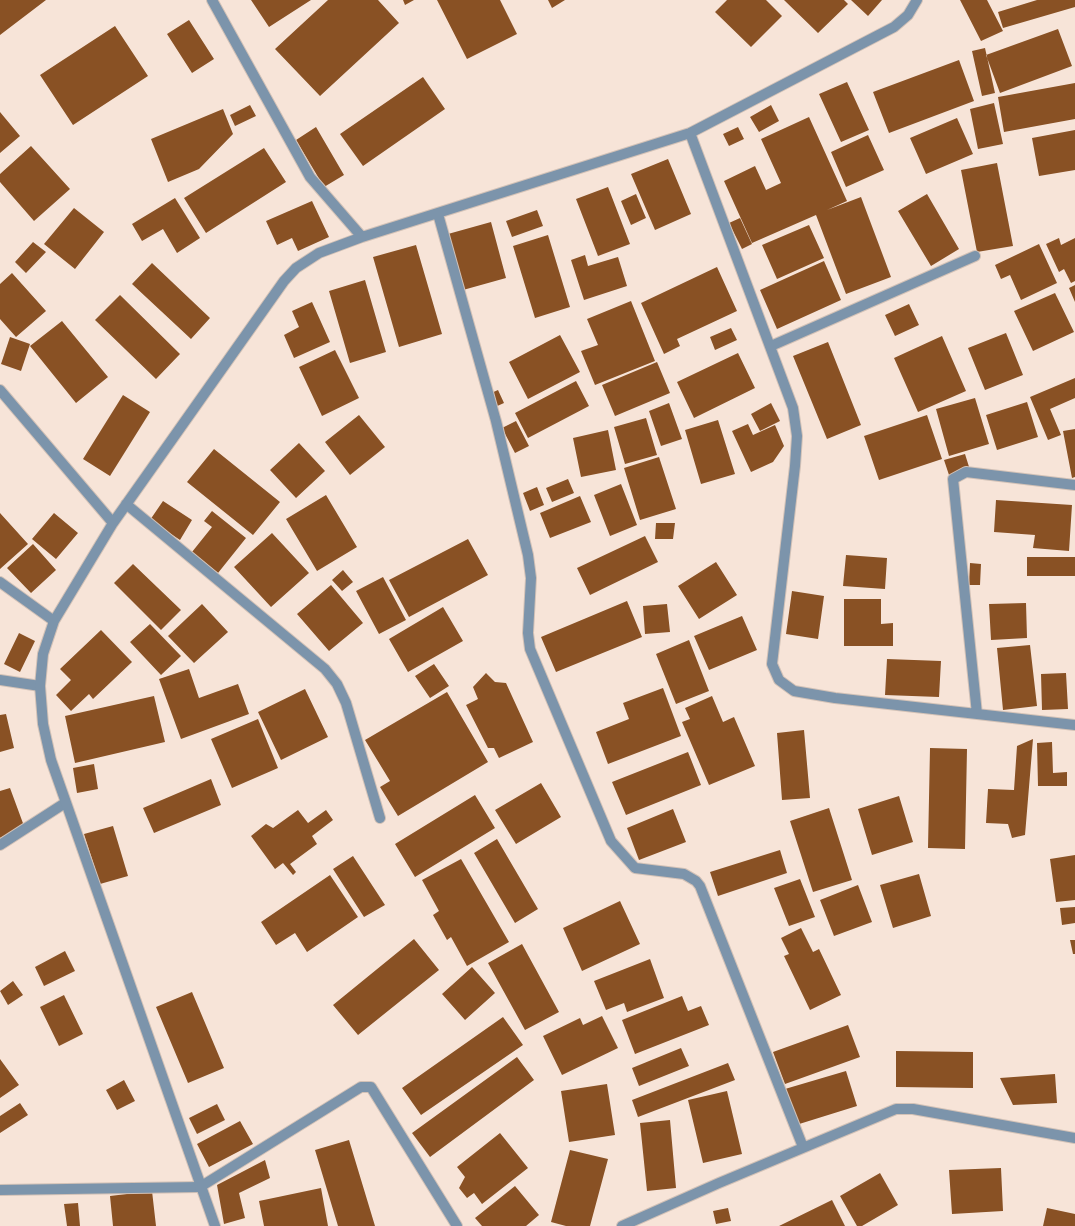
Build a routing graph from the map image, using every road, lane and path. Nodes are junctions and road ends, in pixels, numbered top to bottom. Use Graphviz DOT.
graph roads {
  1 [pos="212,0"];
  2 [pos="917,0"];
  3 [pos="690,134"];
  4 [pos="438,214"];
  5 [pos="362,236"];
  6 [pos="975,256"];
  7 [pos="770,346"];
  8 [pos="0,390"];
  9 [pos="1075,485"];
  10 [pos="126,504"];
  11 [pos="113,523"];
  12 [pos="0,582"];
  13 [pos="54,621"];
  14 [pos="0,680"];
  15 [pos="40,686"];
  16 [pos="977,714"];
  17 [pos="1075,725"];
  18 [pos="65,803"];
  19 [pos="380,818"];
  20 [pos="0,846"];
  21 [pos="1075,1138"];
  22 [pos="804,1147"];
  23 [pos="200,1187"];
  24 [pos="0,1190"];
  25 [pos="215,1226"];
  26 [pos="457,1226"];
  27 [pos="622,1226"];
  1 -- 5 [label="street"];
  2 -- 3 [label="street"];
  3 -- 4 [label="street"];
  3 -- 7 [label="street"];
  4 -- 5 [label="street"];
  4 -- 22 [label="street"];
  5 -- 10 [label="street"];
  6 -- 7 [label="street"];
  7 -- 16 [label="street"];
  8 -- 11 [label="street"];
  9 -- 16 [label="street"];
  10 -- 11 [label="street"];
  10 -- 19 [label="street"];
  11 -- 13 [label="street"];
  12 -- 13 [label="street"];
  13 -- 15 [label="street"];
  14 -- 15 [label="street"];
  15 -- 18 [label="street"];
  16 -- 17 [label="street"];
  18 -- 20 [label="street"];
  18 -- 23 [label="street"];
  21 -- 22 [label="street"];
  22 -- 27 [label="street"];
  23 -- 24 [label="street"];
  23 -- 25 [label="street"];
  23 -- 26 [label="street"];
}
